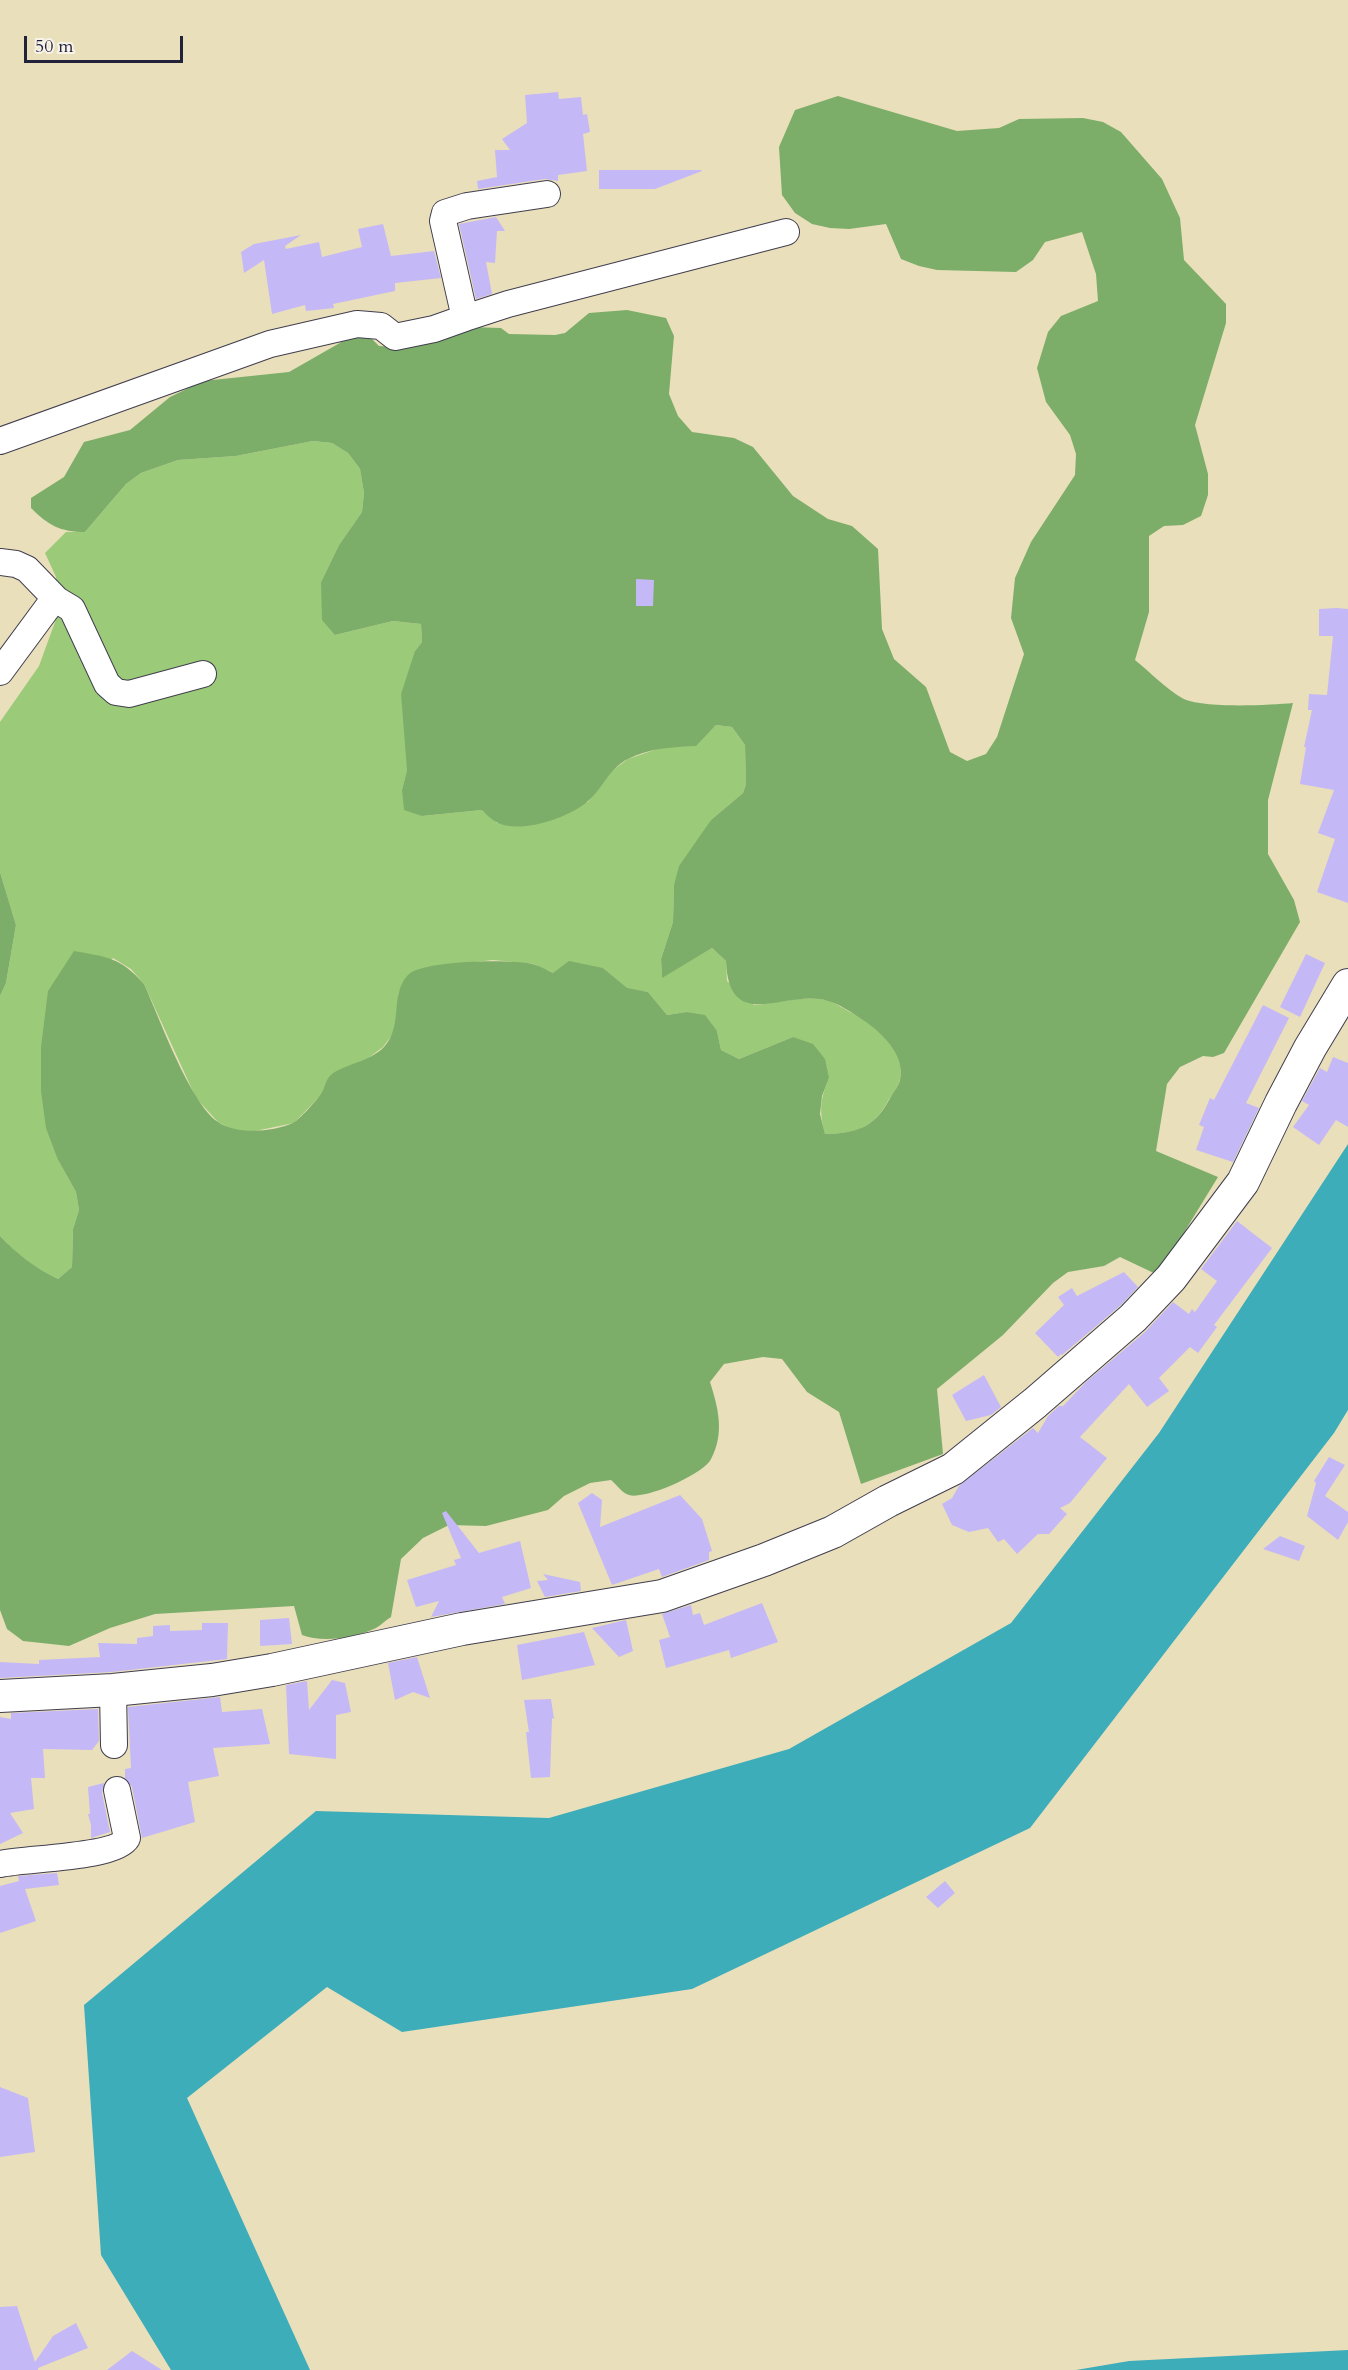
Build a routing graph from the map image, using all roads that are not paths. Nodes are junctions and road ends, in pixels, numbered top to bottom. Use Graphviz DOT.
graph roads {
  1 [pos="547,194"];
  2 [pos="786,232"];
  3 [pos="465,318"];
  4 [pos="0,441"];
  5 [pos="0,562"];
  6 [pos="57,600"];
  7 [pos="0,672"];
  8 [pos="203,674"];
  9 [pos="1348,985"];
  10 [pos="113,1690"];
  11 [pos="0,1696"];
  12 [pos="114,1745"];
  13 [pos="117,1790"];
  14 [pos="0,1864"];
  1 -- 3 [label="street"];
  2 -- 3 [label="street"];
  3 -- 4 [label="street"];
  5 -- 6 [label="street"];
  6 -- 7 [label="street"];
  6 -- 8 [label="street"];
  9 -- 10 [label="street"];
  10 -- 11 [label="street"];
  10 -- 12 [label="street"];
  13 -- 14 [label="street"];
}
